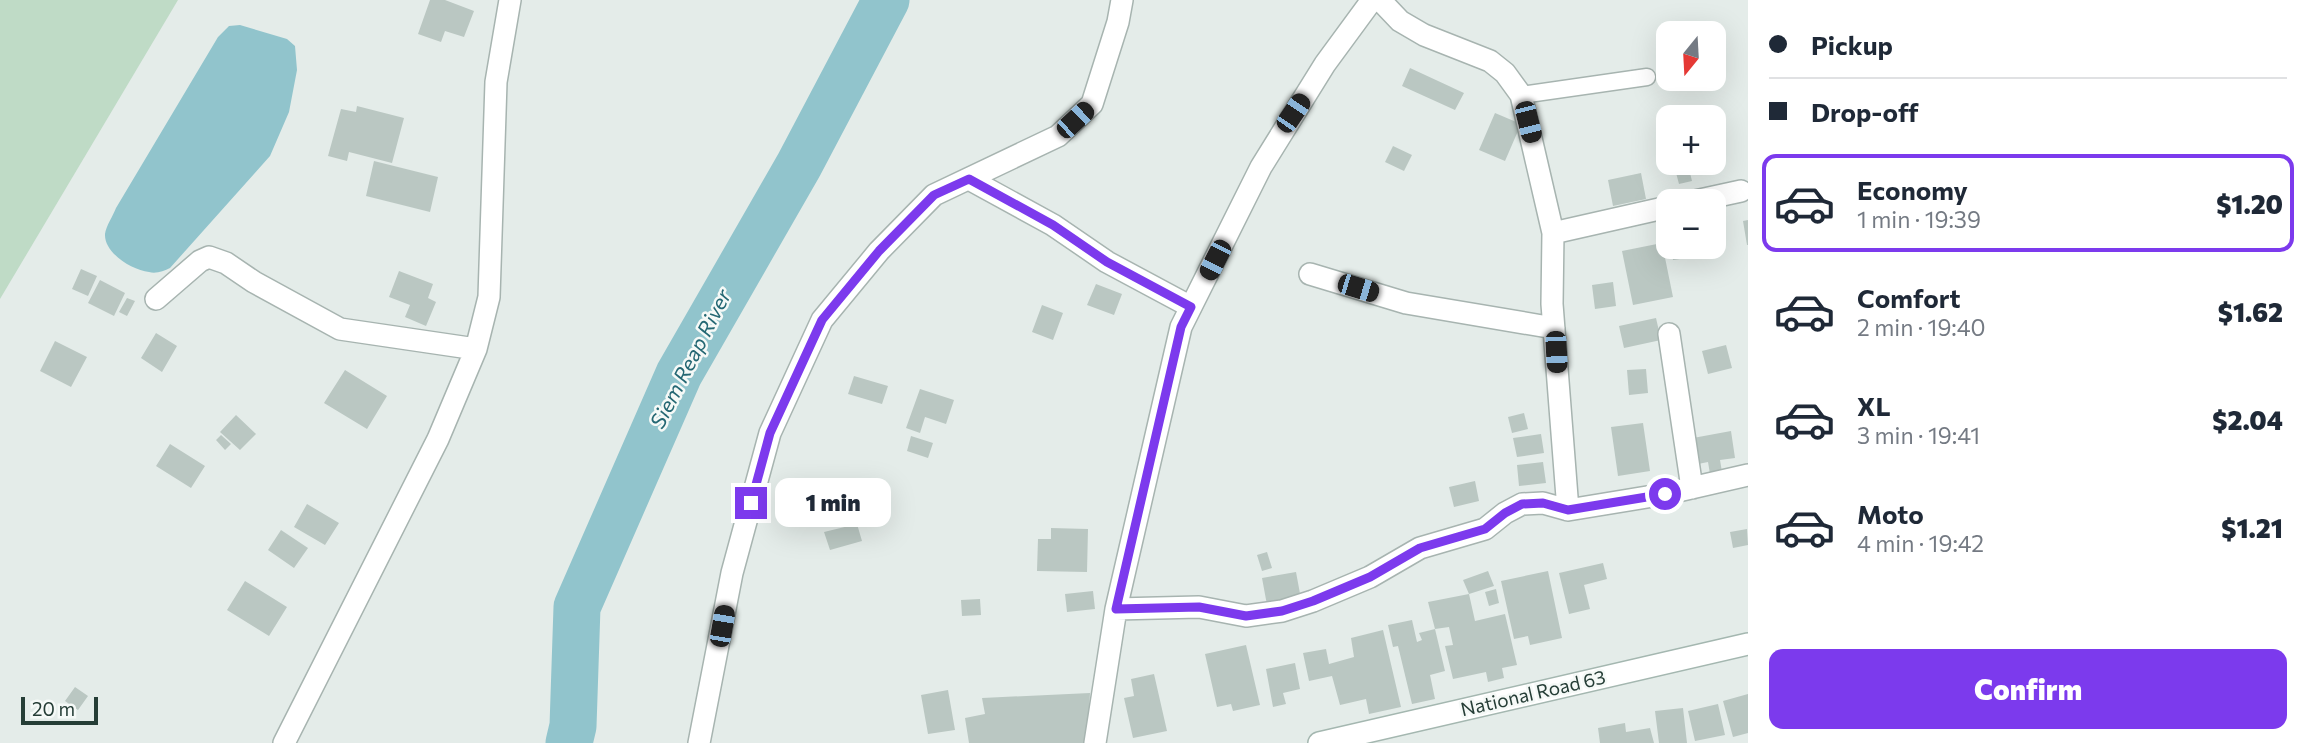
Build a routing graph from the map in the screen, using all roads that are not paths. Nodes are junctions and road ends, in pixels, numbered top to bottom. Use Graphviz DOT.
graph roads {
  1 [pos="510,0"];
  2 [pos="1122,0"];
  3 [pos="1372,0"];
  4 [pos="1380,0"];
  5 [pos="1647,77"];
  6 [pos="1521,95"];
  7 [pos="969,179"];
  8 [pos="1741,191"];
  9 [pos="1726,194"];
  10 [pos="1656,210"];
  11 [pos="1553,233"];
  12 [pos="1310,274"];
  13 [pos="156,299"];
  14 [pos="1191,307"];
  15 [pos="1554,328"];
  16 [pos="1669,334"];
  17 [pos="476,349"];
  18 [pos="1748,475"];
  19 [pos="1692,488"];
  20 [pos="1568,510"];
  21 [pos="1116,609"];
  22 [pos="1748,644"];
  23 [pos="284,743"];
  24 [pos="699,743"];
  25 [pos="1095,743"];
  26 [pos="1319,743"];
  1 -- 17 [label="street"];
  2 -- 7 [label="street"];
  3 -- 14 [label="street"];
  4 -- 6 [label="street"];
  5 -- 6 [label="lane"];
  6 -- 11 [label="street"];
  7 -- 14 [label="street"];
  7 -- 24 [label="street"];
  8 -- 9 [label="street"];
  10 -- 11 [label="street"];
  11 -- 15 [label="street"];
  12 -- 15 [label="street"];
  13 -- 17 [label="street"];
  14 -- 21 [label="street"];
  15 -- 20 [label="street"];
  16 -- 19 [label="street"];
  17 -- 23 [label="street"];
  18 -- 19 [label="street"];
  19 -- 20 [label="street"];
  20 -- 21 [label="street"];
  21 -- 25 [label="street"];
  22 -- 26 [label="street, National Road 63"];
}
